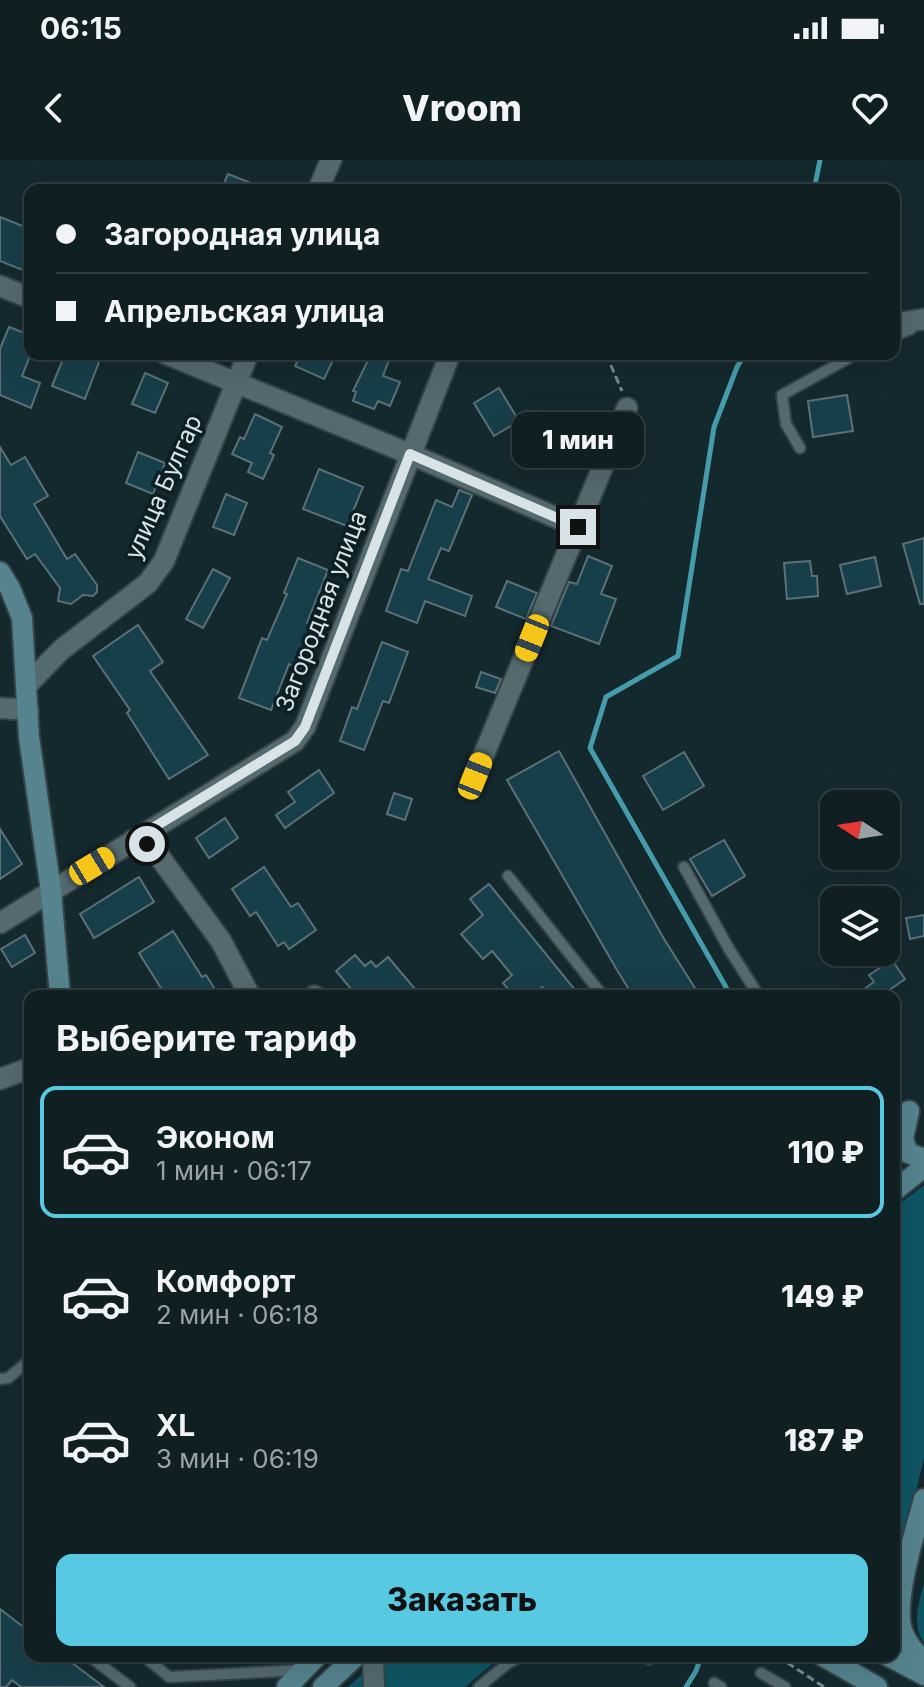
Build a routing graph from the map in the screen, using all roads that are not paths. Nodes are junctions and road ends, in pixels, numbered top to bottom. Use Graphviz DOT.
graph roads {
  1 [pos="331,160"];
  2 [pos="321,184"];
  3 [pos="0,286"];
  4 [pos="24,296"];
  5 [pos="924,321"];
  6 [pos="900,323"];
  7 [pos="900,333"];
  8 [pos="180,360"];
  9 [pos="246,360"];
  10 [pos="448,360"];
  11 [pos="845,360"];
  12 [pos="236,383"];
  13 [pos="627,408"];
  14 [pos="800,448"];
  15 [pos="410,454"];
  16 [pos="578,527"];
  17 [pos="0,572"];
  18 [pos="27,685"];
  19 [pos="0,708"];
  20 [pos="28,710"];
  21 [pos="475,776"];
  22 [pos="133,840"];
  23 [pos="684,867"];
  24 [pos="508,876"];
  25 [pos="51,891"];
  26 [pos="0,923"];
  27 [pos="59,990"];
  28 [pos="247,990"];
  29 [pos="598,990"];
  30 [pos="755,990"];
  31 [pos="24,1070"];
  32 [pos="0,1079"];
  33 [pos="909,1111"];
  34 [pos="924,1159"];
  35 [pos="924,1167"];
  36 [pos="900,1186"];
  37 [pos="24,1365"];
  38 [pos="0,1379"];
  39 [pos="924,1499"];
  40 [pos="900,1606"];
  41 [pos="900,1618"];
  42 [pos="924,1661"];
  43 [pos="97,1662"];
  44 [pos="151,1662"];
  45 [pos="350,1662"];
  46 [pos="373,1662"];
  47 [pos="510,1662"];
  48 [pos="833,1662"];
  49 [pos="899,1662"];
  50 [pos="310,1663"];
  51 [pos="761,1673"];
  52 [pos="924,1675"];
  53 [pos="130,1687"];
  54 [pos="287,1687"];
  55 [pos="323,1687"];
  56 [pos="374,1687"];
  57 [pos="479,1687"];
  58 [pos="785,1687"];
  59 [pos="877,1687"];
  1 -- 2 [label="street"];
  3 -- 4 [label="street"];
  5 -- 6 [label="street"];
  5 -- 7 [label="lane"];
  8 -- 12 [label="street"];
  9 -- 12 [label="street, улица Булгар"];
  10 -- 15 [label="street, Загородная улица"];
  11 -- 14 [label="lane"];
  12 -- 15 [label="street"];
  12 -- 18 [label="street, улица Булгар"];
  13 -- 16 [label="street"];
  15 -- 16 [label="street"];
  15 -- 22 [label="street, Загородная улица"];
  16 -- 21 [label="street"];
  17 -- 18 [label="street"];
  18 -- 20 [label="street"];
  19 -- 20 [label="street"];
  20 -- 25 [label="street"];
  22 -- 25 [label="street, Загородная улица"];
  22 -- 28 [label="street"];
  23 -- 30 [label="lane"];
  24 -- 29 [label="lane"];
  25 -- 26 [label="street, Загородная улица"];
  25 -- 27 [label="street"];
  31 -- 32 [label="street"];
  33 -- 34 [label="street"];
  35 -- 36 [label="street"];
  37 -- 38 [label="lane"];
  39 -- 40 [label="street"];
  41 -- 42 [label="street"];
  43 -- 53 [label="lane"];
  44 -- 50 [label="lane"];
  45 -- 55 [label="street"];
  46 -- 56 [label="street"];
  47 -- 57 [label="lane"];
  48 -- 59 [label="street"];
  49 -- 52 [label="street"];
  50 -- 54 [label="street"];
  51 -- 58 [label="lane"];
}
